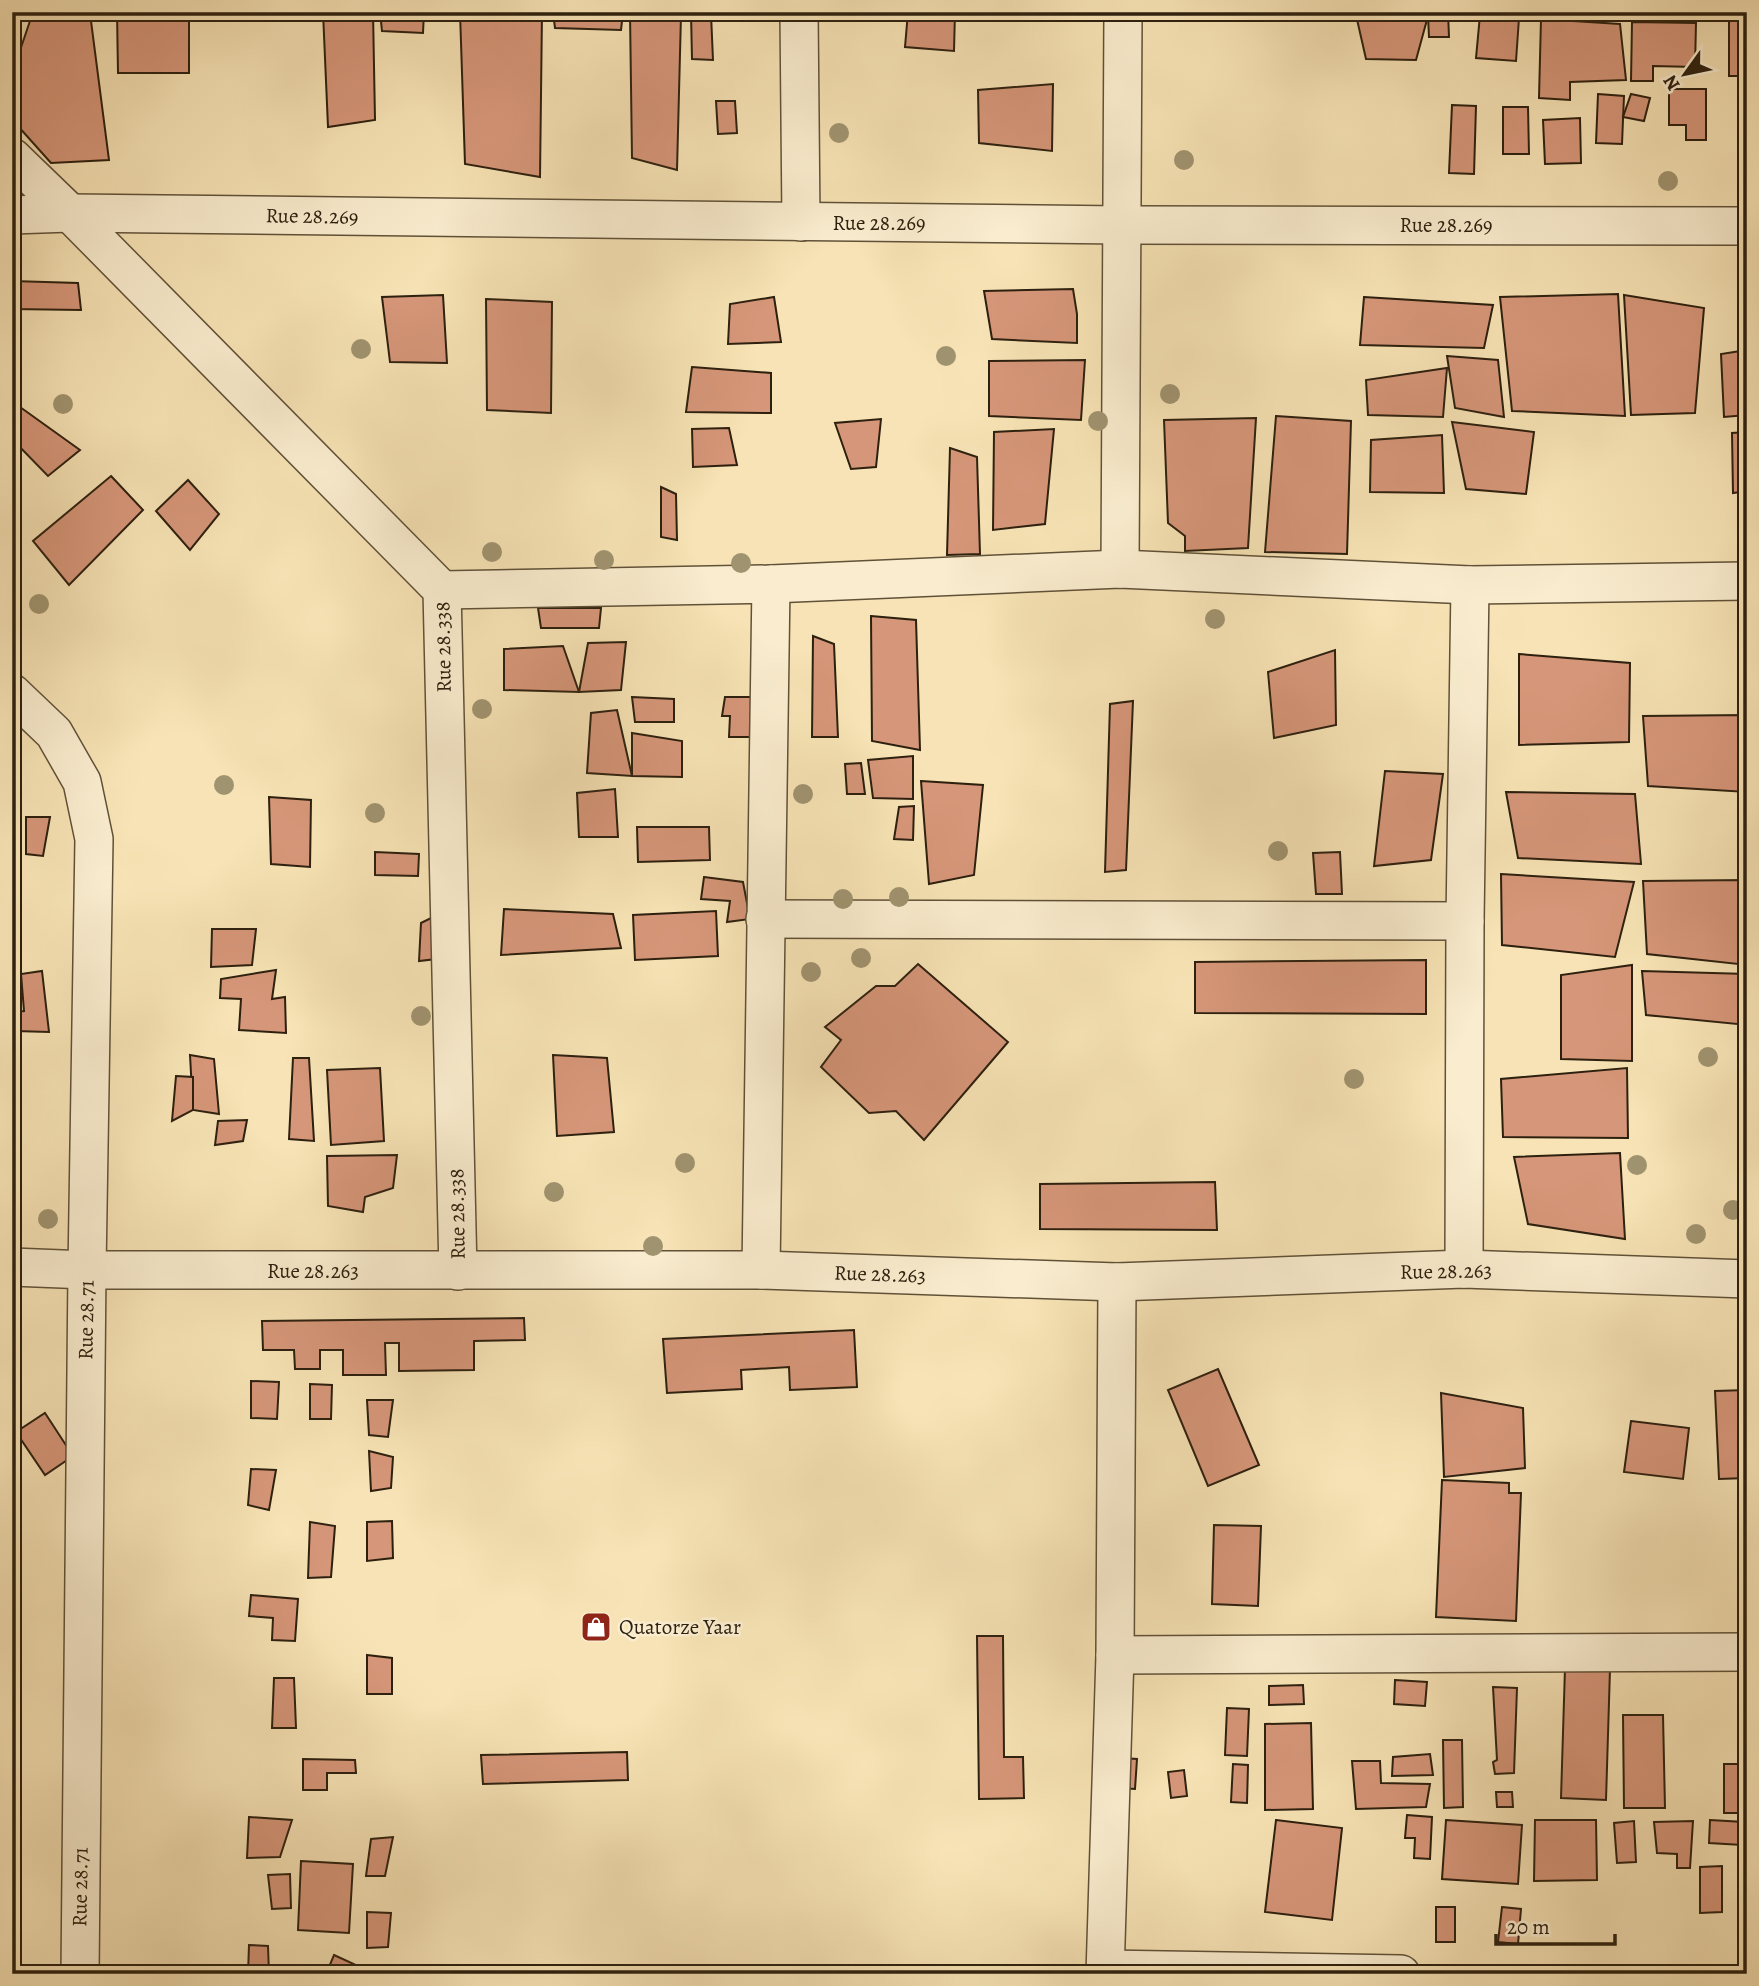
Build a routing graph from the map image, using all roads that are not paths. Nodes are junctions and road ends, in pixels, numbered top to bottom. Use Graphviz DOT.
graph roads {
  1 [pos="799,12"];
  2 [pos="1123,12"];
  3 [pos="12,157"];
  4 [pos="70,212"];
  5 [pos="12,215"];
  6 [pos="801,222"];
  7 [pos="1122,225"];
  8 [pos="1747,226"];
  9 [pos="1120,569"];
  10 [pos="1747,581"];
  11 [pos="771,584"];
  12 [pos="1469,585"];
  13 [pos="442,590"];
  14 [pos="12,693"];
  15 [pos="765,919"];
  16 [pos="1465,921"];
  17 [pos="12,1267"];
  18 [pos="1464,1269"];
  19 [pos="87,1270"];
  20 [pos="761,1270"];
  21 [pos="458,1271"];
  22 [pos="1747,1279"];
  23 [pos="1117,1282"];
  24 [pos="1747,1652"];
  25 [pos="1115,1655"];
  26 [pos="1105,1971"];
  27 [pos="80,1974"];
  28 [pos="1401,1974"];
  1 -- 6 [label="street"];
  2 -- 7 [label="street"];
  3 -- 4 [label="street, Rue 28.338"];
  4 -- 5 [label="street, Rue 28.269"];
  4 -- 6 [label="street, Rue 28.269"];
  4 -- 13 [label="street, Rue 28.338"];
  6 -- 7 [label="street, Rue 28.269"];
  7 -- 8 [label="street, Rue 28.269"];
  7 -- 9 [label="street"];
  9 -- 11 [label="street"];
  9 -- 12 [label="street"];
  10 -- 12 [label="street"];
  11 -- 13 [label="street"];
  11 -- 15 [label="street"];
  12 -- 16 [label="street"];
  13 -- 21 [label="street, Rue 28.338"];
  14 -- 19 [label="street, Rue 28.71"];
  15 -- 16 [label="street"];
  15 -- 20 [label="street"];
  16 -- 18 [label="street"];
  17 -- 19 [label="street, Rue 28.263"];
  18 -- 22 [label="street, Rue 28.263"];
  18 -- 23 [label="street, Rue 28.263"];
  19 -- 21 [label="street, Rue 28.263"];
  19 -- 27 [label="street, Rue 28.71"];
  20 -- 21 [label="street, Rue 28.263"];
  20 -- 23 [label="street, Rue 28.263"];
  23 -- 25 [label="street"];
  24 -- 25 [label="street"];
  25 -- 26 [label="street"];
  26 -- 28 [label="street"];
}
